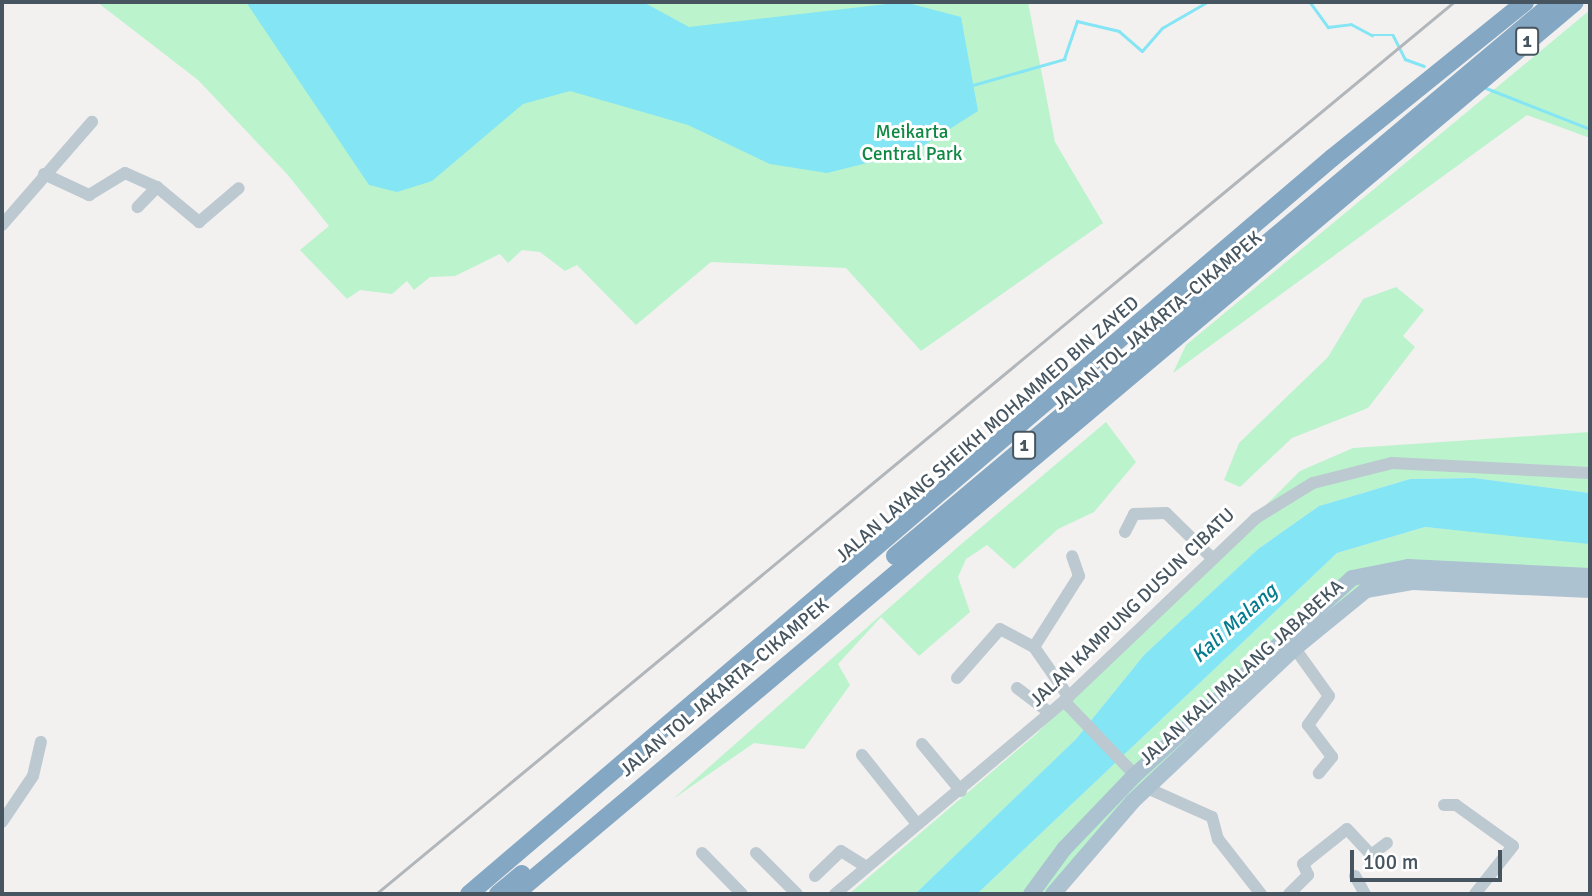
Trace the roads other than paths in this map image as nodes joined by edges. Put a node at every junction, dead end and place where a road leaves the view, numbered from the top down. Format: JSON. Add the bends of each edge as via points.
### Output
{"nodes":[{"id":1,"x":1527,"y":2,"type":"edge"},
{"id":2,"x":1554,"y":2,"type":"edge"},
{"id":3,"x":1576,"y":2,"type":"edge"},
{"id":4,"x":92,"y":122,"type":"dead end"},
{"id":5,"x":44,"y":174,"type":"junction"},
{"id":6,"x":157,"y":187,"type":"junction"},
{"id":7,"x":239,"y":188,"type":"dead end"},
{"id":8,"x":138,"y":207,"type":"dead end"},
{"id":9,"x":2,"y":225,"type":"edge"},
{"id":10,"x":1590,"y":472,"type":"edge"},
{"id":11,"x":1125,"y":532,"type":"dead end"},
{"id":12,"x":1072,"y":556,"type":"dead end"},
{"id":13,"x":1211,"y":557,"type":"junction"},
{"id":14,"x":1590,"y":576,"type":"edge"},
{"id":15,"x":1590,"y":590,"type":"edge"},
{"id":16,"x":1290,"y":642,"type":"junction"},
{"id":17,"x":1034,"y":647,"type":"junction"},
{"id":18,"x":957,"y":678,"type":"dead end"},
{"id":19,"x":1017,"y":688,"type":"dead end"},
{"id":20,"x":1066,"y":699,"type":"junction"},
{"id":21,"x":1050,"y":713,"type":"junction"},
{"id":22,"x":1191,"y":721,"type":"junction"},
{"id":23,"x":1203,"y":734,"type":"junction"},
{"id":24,"x":41,"y":742,"type":"dead end"},
{"id":25,"x":922,"y":744,"type":"dead end"},
{"id":26,"x":862,"y":755,"type":"dead end"},
{"id":27,"x":1319,"y":773,"type":"dead end"},
{"id":28,"x":1135,"y":775,"type":"junction"},
{"id":29,"x":1147,"y":788,"type":"junction"},
{"id":30,"x":961,"y":791,"type":"junction"},
{"id":31,"x":1444,"y":804,"type":"dead end"},
{"id":32,"x":2,"y":822,"type":"edge"},
{"id":33,"x":917,"y":824,"type":"junction"},
{"id":34,"x":1387,"y":843,"type":"dead end"},
{"id":35,"x":702,"y":853,"type":"dead end"},
{"id":36,"x":756,"y":853,"type":"dead end"},
{"id":37,"x":865,"y":866,"type":"junction"},
{"id":38,"x":815,"y":876,"type":"dead end"},
{"id":39,"x":1355,"y":876,"type":"dead end"},
{"id":40,"x":469,"y":894,"type":"edge"},
{"id":41,"x":477,"y":894,"type":"edge"},
{"id":42,"x":498,"y":894,"type":"edge"},
{"id":43,"x":515,"y":894,"type":"edge"},
{"id":44,"x":742,"y":894,"type":"edge"},
{"id":45,"x":797,"y":894,"type":"edge"},
{"id":46,"x":835,"y":894,"type":"edge"},
{"id":47,"x":1031,"y":894,"type":"edge"},
{"id":48,"x":1053,"y":894,"type":"edge"},
{"id":49,"x":1261,"y":894,"type":"edge"},
{"id":50,"x":1289,"y":894,"type":"edge"},
{"id":51,"x":1365,"y":894,"type":"edge"},
{"id":52,"x":1475,"y":894,"type":"edge"}],
"edges":[{"from":1,"to":40,"type":"highway","name":"JALAN TOL JAKARTA–CIKAMPEK","number":"1","via":[[1332,158]]},
{"from":1,"to":41,"type":"highway","name":"JALAN LAYANG SHEIKH MOHAMMED BIN ZAYED","number":"1"},
{"from":2,"to":42,"type":"highway","name":"JALAN LAYANG SHEIKH MOHAMMED BIN ZAYED","number":"1","via":[[1313,198]]},
{"from":3,"to":43,"type":"highway","name":"JALAN TOL JAKARTA–CIKAMPEK","number":"1"},
{"from":4,"to":5,"type":"street"},
{"from":5,"to":6,"type":"street","via":[[89,195],[120,173]]},
{"from":5,"to":9,"type":"street"},
{"from":6,"to":7,"type":"street","via":[[199,222]]},
{"from":6,"to":8,"type":"street"},
{"from":10,"to":13,"type":"street","name":"JALAN KAMPUNG DUSUN CIBATU","via":[[1469,464],[1360,467],[1301,490]]},
{"from":11,"to":13,"type":"street","via":[[1134,514],[1166,513]]},
{"from":12,"to":17,"type":"street","via":[[1079,576]]},
{"from":13,"to":20,"type":"street","name":"JALAN KAMPUNG DUSUN CIBATU"},
{"from":14,"to":16,"type":"main road","name":"JALAN KALI MALANG JABABEKA","via":[[1383,567],[1352,578]]},
{"from":15,"to":16,"type":"main road","name":"JALAN KALI MALANG JABABEKA","via":[[1384,584],[1349,601]]},
{"from":16,"to":22,"type":"main road","name":"JALAN KALI MALANG JABABEKA"},
{"from":16,"to":23,"type":"main road","name":"JALAN KALI MALANG JABABEKA"},
{"from":16,"to":27,"type":"street","via":[[1329,696],[1308,725],[1332,757]]},
{"from":17,"to":18,"type":"street","via":[[994,630]]},
{"from":17,"to":20,"type":"street"},
{"from":19,"to":21,"type":"street"},
{"from":20,"to":21,"type":"street","name":"JALAN KAMPUNG DUSUN CIBATU"},
{"from":20,"to":28,"type":"street","via":[[1084,725]]},
{"from":21,"to":30,"type":"street","name":"JALAN KAMPUNG DUSUN CIBATU"},
{"from":22,"to":23,"type":"main road"},
{"from":22,"to":28,"type":"main road","name":"JALAN KALI MALANG JABABEKA"},
{"from":23,"to":29,"type":"main road","name":"JALAN KALI MALANG JABABEKA"},
{"from":24,"to":32,"type":"street","via":[[33,776]]},
{"from":25,"to":30,"type":"street"},
{"from":26,"to":33,"type":"street"},
{"from":28,"to":47,"type":"main road","name":"JALAN KALI MALANG JABABEKA","via":[[1064,849]]},
{"from":29,"to":48,"type":"main road","name":"JALAN KALI MALANG JABABEKA"},
{"from":29,"to":49,"type":"street","via":[[1212,817],[1217,839]]},
{"from":30,"to":33,"type":"street","name":"JALAN KAMPUNG DUSUN CIBATU"},
{"from":31,"to":52,"type":"street","via":[[1456,805],[1513,846]]},
{"from":33,"to":37,"type":"street","name":"JALAN KAMPUNG DUSUN CIBATU"},
{"from":34,"to":50,"type":"street","via":[[1371,855],[1347,829],[1303,864],[1308,875]]},
{"from":35,"to":44,"type":"street"},
{"from":36,"to":45,"type":"street"},
{"from":37,"to":38,"type":"street","via":[[841,851]]},
{"from":37,"to":46,"type":"street","name":"JALAN KAMPUNG DUSUN CIBATU"},
{"from":39,"to":51,"type":"street"}]}
